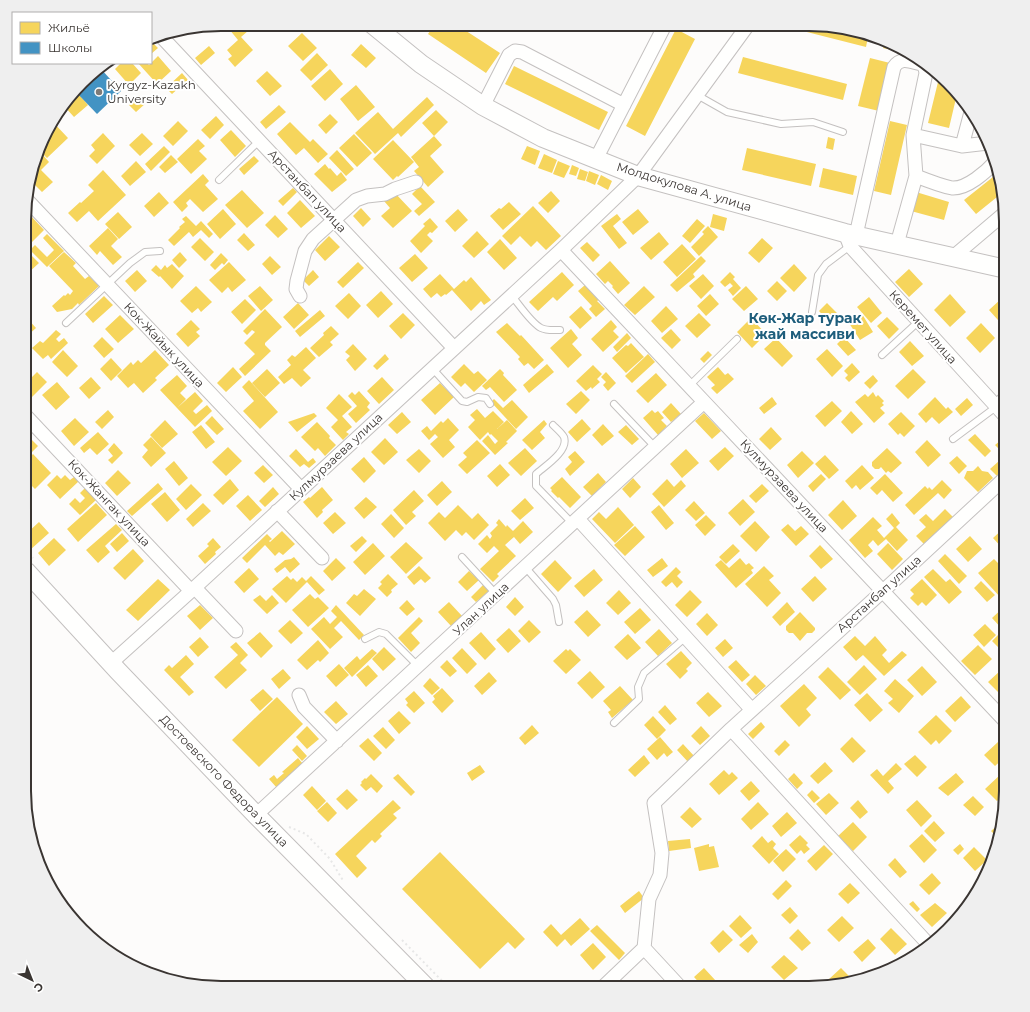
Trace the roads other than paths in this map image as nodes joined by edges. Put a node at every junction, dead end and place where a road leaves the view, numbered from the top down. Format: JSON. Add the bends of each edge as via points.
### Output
{"nodes":[{"id":1,"x":381,"y":31,"type":"edge"},
{"id":2,"x":662,"y":31,"type":"edge"},
{"id":3,"x":744,"y":31,"type":"edge"},
{"id":4,"x":164,"y":40,"type":"edge"},
{"id":5,"x":914,"y":62,"type":"edge"},
{"id":6,"x":925,"y":70,"type":"edge"},
{"id":7,"x":698,"y":95,"type":"junction"},
{"id":8,"x":624,"y":105,"type":"junction"},
{"id":9,"x":483,"y":106,"type":"junction"},
{"id":10,"x":969,"y":119,"type":"edge"},
{"id":11,"x":843,"y":132,"type":"dead end"},
{"id":12,"x":913,"y":135,"type":"junction"},
{"id":13,"x":259,"y":141,"type":"junction"},
{"id":14,"x":983,"y":144,"type":"edge"},
{"id":15,"x":962,"y":146,"type":"junction"},
{"id":16,"x":596,"y":159,"type":"junction"},
{"id":17,"x":991,"y":165,"type":"edge"},
{"id":18,"x":638,"y":176,"type":"junction"},
{"id":19,"x":916,"y":176,"type":"junction"},
{"id":20,"x":219,"y":180,"type":"dead end"},
{"id":21,"x":416,"y":182,"type":"dead end"},
{"id":22,"x":32,"y":205,"type":"edge"},
{"id":23,"x":999,"y":218,"type":"edge"},
{"id":24,"x":334,"y":220,"type":"junction"},
{"id":25,"x":850,"y":238,"type":"junction"},
{"id":26,"x":897,"y":244,"type":"junction"},
{"id":27,"x":561,"y":250,"type":"junction"},
{"id":28,"x":160,"y":251,"type":"dead end"},
{"id":29,"x":953,"y":257,"type":"junction"},
{"id":30,"x":999,"y":267,"type":"edge"},
{"id":31,"x":108,"y":285,"type":"junction"},
{"id":32,"x":511,"y":295,"type":"junction"},
{"id":33,"x":300,"y":296,"type":"dead end"},
{"id":34,"x":812,"y":312,"type":"dead end"},
{"id":35,"x":918,"y":322,"type":"junction"},
{"id":36,"x":66,"y":323,"type":"dead end"},
{"id":37,"x":560,"y":330,"type":"dead end"},
{"id":38,"x":737,"y":340,"type":"dead end"},
{"id":39,"x":454,"y":348,"type":"junction"},
{"id":40,"x":882,"y":355,"type":"dead end"},
{"id":41,"x":432,"y":368,"type":"junction"},
{"id":42,"x":689,"y":386,"type":"junction"},
{"id":43,"x":704,"y":402,"type":"junction"},
{"id":44,"x":490,"y":404,"type":"dead end"},
{"id":45,"x":614,"y":404,"type":"dead end"},
{"id":46,"x":999,"y":404,"type":"edge"},
{"id":47,"x":996,"y":407,"type":"junction"},
{"id":48,"x":999,"y":410,"type":"edge"},
{"id":49,"x":31,"y":421,"type":"edge"},
{"id":50,"x":553,"y":425,"type":"dead end"},
{"id":51,"x":953,"y":439,"type":"dead end"},
{"id":52,"x":656,"y":448,"type":"junction"},
{"id":53,"x":999,"y":483,"type":"edge"},
{"id":54,"x":301,"y":489,"type":"junction"},
{"id":55,"x":278,"y":511,"type":"junction"},
{"id":56,"x":575,"y":522,"type":"junction"},
{"id":57,"x":462,"y":557,"type":"dead end"},
{"id":58,"x":322,"y":558,"type":"dead end"},
{"id":59,"x":31,"y":566,"type":"edge"},
{"id":60,"x":526,"y":568,"type":"junction"},
{"id":61,"x":193,"y":589,"type":"junction"},
{"id":62,"x":883,"y":591,"type":"junction"},
{"id":63,"x":496,"y":594,"type":"junction"},
{"id":64,"x":559,"y":622,"type":"dead end"},
{"id":65,"x":236,"y":631,"type":"dead end"},
{"id":66,"x":686,"y":637,"type":"junction"},
{"id":67,"x":365,"y":639,"type":"dead end"},
{"id":68,"x":111,"y":663,"type":"junction"},
{"id":69,"x":418,"y":666,"type":"junction"},
{"id":70,"x":299,"y":695,"type":"dead end"},
{"id":71,"x":752,"y":710,"type":"junction"},
{"id":72,"x":999,"y":715,"type":"edge"},
{"id":73,"x":614,"y":723,"type":"dead end"},
{"id":74,"x":731,"y":729,"type":"junction"},
{"id":75,"x":337,"y":741,"type":"junction"},
{"id":76,"x":256,"y":815,"type":"junction"},
{"id":77,"x":926,"y":941,"type":"edge"},
{"id":78,"x":644,"y":948,"type":"junction"},
{"id":79,"x":420,"y":981,"type":"edge"},
{"id":80,"x":609,"y":981,"type":"edge"},
{"id":81,"x":675,"y":981,"type":"edge"}],
"edges":[{"from":1,"to":9,"type":"street","name":"Молдокулова А. улица","via":[[421,64]]},
{"from":2,"to":8,"type":"street"},
{"from":3,"to":7,"type":"street","name":"Кулмурзаева улица"},
{"from":4,"to":13,"type":"street","name":"Арстанбап улица"},
{"from":5,"to":25,"type":"street","via":[[902,60],[894,67]]},
{"from":6,"to":12,"type":"street"},
{"from":7,"to":11,"type":"lane","via":[[727,112],[782,124],[813,122]]},
{"from":7,"to":18,"type":"street","name":"Кулмурзаева улица"},
{"from":8,"to":9,"type":"street","via":[[522,52],[515,51],[509,55]]},
{"from":8,"to":16,"type":"street"},
{"from":9,"to":16,"type":"street","name":"Молдокулова А. улица","via":[[543,138]]},
{"from":10,"to":15,"type":"street"},
{"from":12,"to":15,"type":"street"},
{"from":12,"to":19,"type":"street"},
{"from":13,"to":20,"type":"lane"},
{"from":13,"to":24,"type":"street","name":"Арстанбап улица"},
{"from":14,"to":15,"type":"street"},
{"from":16,"to":18,"type":"street","name":"Молдокулова А. улица"},
{"from":17,"to":19,"type":"street","via":[[961,188],[951,188]]},
{"from":18,"to":25,"type":"street","name":"Молдокулова А. улица"},
{"from":18,"to":27,"type":"street","name":"Кулмурзаева улица"},
{"from":19,"to":26,"type":"street"},
{"from":21,"to":24,"type":"street","via":[[385,194],[356,200]]},
{"from":22,"to":31,"type":"street","name":"Кок-Жайык улица"},
{"from":23,"to":29,"type":"street"},
{"from":24,"to":33,"type":"street","via":[[313,239],[305,251],[296,289]]},
{"from":24,"to":39,"type":"street","name":"Арстанбап улица"},
{"from":25,"to":26,"type":"street","name":"Молдокулова А. улица"},
{"from":25,"to":34,"type":"lane","via":[[818,275]]},
{"from":25,"to":35,"type":"street","name":"Керемет улица"},
{"from":26,"to":29,"type":"street","name":"Молдокулова А. улица"},
{"from":27,"to":32,"type":"street","name":"Кулмурзаева улица"},
{"from":27,"to":42,"type":"street","name":"Кулмурзаева улица"},
{"from":28,"to":31,"type":"lane","via":[[145,252]]},
{"from":29,"to":30,"type":"street","name":"Молдокулова А. улица"},
{"from":31,"to":36,"type":"lane"},
{"from":31,"to":54,"type":"street","name":"Кок-Жайык улица"},
{"from":32,"to":37,"type":"lane","via":[[541,328]]},
{"from":32,"to":39,"type":"street","name":"Кулмурзаева улица"},
{"from":35,"to":40,"type":"lane"},
{"from":35,"to":47,"type":"street","name":"Керемет улица"},
{"from":38,"to":42,"type":"lane"},
{"from":39,"to":41,"type":"street","name":"Кулмурзаева улица"},
{"from":41,"to":44,"type":"lane","via":[[462,400],[467,402],[478,397],[486,398]]},
{"from":41,"to":54,"type":"street","name":"Кулмурзаева улица"},
{"from":42,"to":43,"type":"street","name":"Кулмурзаева улица"},
{"from":43,"to":52,"type":"street","name":"Улан улица"},
{"from":43,"to":62,"type":"street","name":"Кулмурзаева улица"},
{"from":45,"to":52,"type":"lane"},
{"from":46,"to":47,"type":"street"},
{"from":47,"to":48,"type":"street","name":"Керемет улица"},
{"from":47,"to":51,"type":"lane"},
{"from":49,"to":61,"type":"street","name":"Кок-Жангак улица"},
{"from":50,"to":56,"type":"lane","via":[[564,437],[564,446],[560,453],[536,474],[536,486]]},
{"from":52,"to":56,"type":"street","name":"Улан улица"},
{"from":53,"to":62,"type":"street","name":"Арстанбап улица"},
{"from":54,"to":55,"type":"street","name":"Кулмурзаева улица"},
{"from":55,"to":58,"type":"street"},
{"from":55,"to":61,"type":"street","name":"Кулмурзаева улица"},
{"from":56,"to":60,"type":"street","name":"Улан улица"},
{"from":56,"to":66,"type":"street"},
{"from":57,"to":63,"type":"lane"},
{"from":59,"to":68,"type":"street","name":"Достоевского Федора улица"},
{"from":60,"to":63,"type":"street","name":"Улан улица"},
{"from":60,"to":64,"type":"lane","via":[[553,599]]},
{"from":61,"to":65,"type":"street","name":"Кок-Жангак улица"},
{"from":61,"to":68,"type":"street","name":"Кулмурзаева улица"},
{"from":62,"to":71,"type":"street","name":"Арстанбап улица"},
{"from":62,"to":72,"type":"street","name":"Кулмурзаева улица"},
{"from":63,"to":69,"type":"street","name":"Улан улица"},
{"from":66,"to":71,"type":"street"},
{"from":66,"to":73,"type":"lane","via":[[644,673],[638,687],[639,699]]},
{"from":67,"to":69,"type":"lane","via":[[379,632],[386,634]]},
{"from":68,"to":76,"type":"street","name":"Достоевского Федора улица"},
{"from":69,"to":75,"type":"street","name":"Улан улица"},
{"from":70,"to":75,"type":"street","via":[[304,707]]},
{"from":71,"to":74,"type":"street","name":"Арстанбап улица"},
{"from":74,"to":77,"type":"street"},
{"from":74,"to":78,"type":"street","name":"Арстанбап улица","via":[[654,803],[662,853],[660,875],[649,899]]},
{"from":75,"to":76,"type":"street","name":"Улан улица"},
{"from":76,"to":79,"type":"street","name":"Достоевского Федора улица"},
{"from":78,"to":80,"type":"street"},
{"from":78,"to":81,"type":"street"}]}
